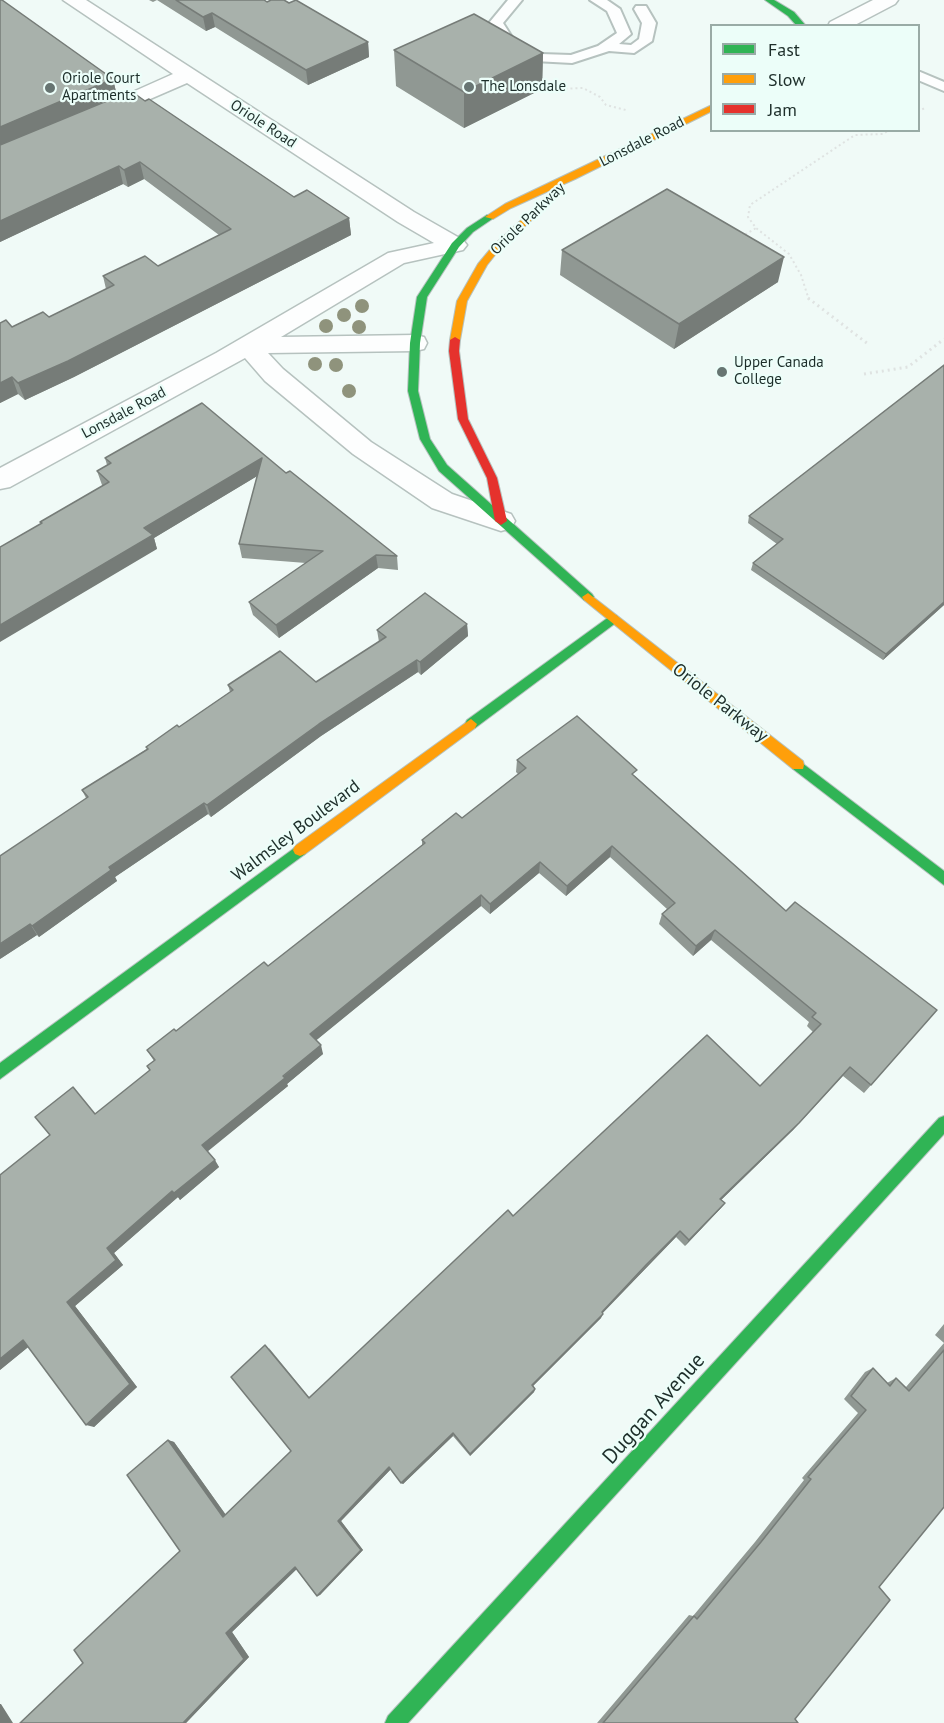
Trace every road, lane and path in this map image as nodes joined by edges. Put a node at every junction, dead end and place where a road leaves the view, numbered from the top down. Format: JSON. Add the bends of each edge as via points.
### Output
{"nodes":[{"id":1,"x":73,"y":0,"type":"edge"},
{"id":2,"x":515,"y":0,"type":"edge"},
{"id":3,"x":597,"y":0,"type":"edge"},
{"id":4,"x":769,"y":0,"type":"edge"},
{"id":5,"x":888,"y":0,"type":"edge"},
{"id":6,"x":643,"y":4,"type":"edge"},
{"id":7,"x":656,"y":7,"type":"dead end"},
{"id":8,"x":800,"y":24,"type":"edge"},
{"id":9,"x":841,"y":24,"type":"edge"},
{"id":10,"x":605,"y":47,"type":"junction"},
{"id":11,"x":189,"y":75,"type":"junction"},
{"id":12,"x":920,"y":76,"type":"edge"},
{"id":13,"x":544,"y":82,"type":"dead end"},
{"id":14,"x":944,"y":87,"type":"edge"},
{"id":15,"x":710,"y":108,"type":"edge"},
{"id":16,"x":626,"y":110,"type":"dead end"},
{"id":17,"x":75,"y":124,"type":"edge"},
{"id":18,"x":886,"y":132,"type":"edge"},
{"id":19,"x":572,"y":177,"type":"junction"},
{"id":20,"x":756,"y":228,"type":"junction"},
{"id":21,"x":740,"y":237,"type":"edge"},
{"id":22,"x":463,"y":251,"type":"junction"},
{"id":23,"x":462,"y":301,"type":"junction"},
{"id":24,"x":944,"y":339,"type":"edge"},
{"id":25,"x":415,"y":343,"type":"junction"},
{"id":26,"x":868,"y":344,"type":"dead end"},
{"id":27,"x":247,"y":345,"type":"junction"},
{"id":28,"x":864,"y":374,"type":"dead end"},
{"id":29,"x":0,"y":480,"type":"edge"},
{"id":30,"x":501,"y":521,"type":"junction"},
{"id":31,"x":613,"y":619,"type":"junction"},
{"id":32,"x":944,"y":879,"type":"edge"},
{"id":33,"x":0,"y":1072,"type":"edge"},
{"id":34,"x":944,"y":1123,"type":"edge"},
{"id":35,"x":395,"y":1723,"type":"edge"}],
"edges":[{"from":1,"to":11,"type":"street","name":"Oriole Road"},
{"from":2,"to":10,"type":"lane","via":[[496,23],[512,48],[539,58],[572,59]]},
{"from":3,"to":10,"type":"lane","via":[[613,9],[624,34]]},
{"from":4,"to":8,"type":"main road"},
{"from":5,"to":9,"type":"street"},
{"from":6,"to":7,"type":"lane"},
{"from":6,"to":10,"type":"lane","via":[[649,23],[645,41],[634,49]]},
{"from":11,"to":17,"type":"street"},
{"from":11,"to":22,"type":"street","name":"Oriole Road"},
{"from":12,"to":14,"type":"lane"},
{"from":13,"to":16,"type":"path","via":[[559,89],[583,88],[606,105]]},
{"from":15,"to":19,"type":"main road","name":"Lonsdale Road"},
{"from":18,"to":20,"type":"path","via":[[855,135],[750,206],[748,217]]},
{"from":19,"to":22,"type":"main road","name":"Oriole Parkway","via":[[492,215],[470,230]]},
{"from":19,"to":23,"type":"main road","name":"Oriole Parkway","via":[[488,256]]},
{"from":20,"to":21,"type":"path"},
{"from":20,"to":26,"type":"path","via":[[789,254],[809,301]]},
{"from":22,"to":23,"type":"main road","via":[[472,273]]},
{"from":22,"to":25,"type":"main road","name":"Oriole Parkway","via":[[422,297]]},
{"from":22,"to":27,"type":"street","name":"Lonsdale Road","via":[[396,258]]},
{"from":23,"to":30,"type":"main road","name":"Oriole Parkway","via":[[454,351],[464,419],[492,478]]},
{"from":24,"to":28,"type":"path","via":[[908,367]]},
{"from":25,"to":27,"type":"street","name":"Lonsdale Road"},
{"from":25,"to":30,"type":"main road","name":"Oriole Parkway","via":[[413,391],[425,439],[442,468]]},
{"from":27,"to":29,"type":"street","name":"Lonsdale Road"},
{"from":27,"to":30,"type":"street","name":"Oriole Parkway","via":[[274,375],[379,460],[442,501]]},
{"from":30,"to":31,"type":"main road","name":"Oriole Parkway"},
{"from":31,"to":32,"type":"main road","name":"Oriole Parkway"},
{"from":31,"to":33,"type":"main road","name":"Walmsley Boulevard"},
{"from":34,"to":35,"type":"main road","name":"Duggan Avenue"}]}
